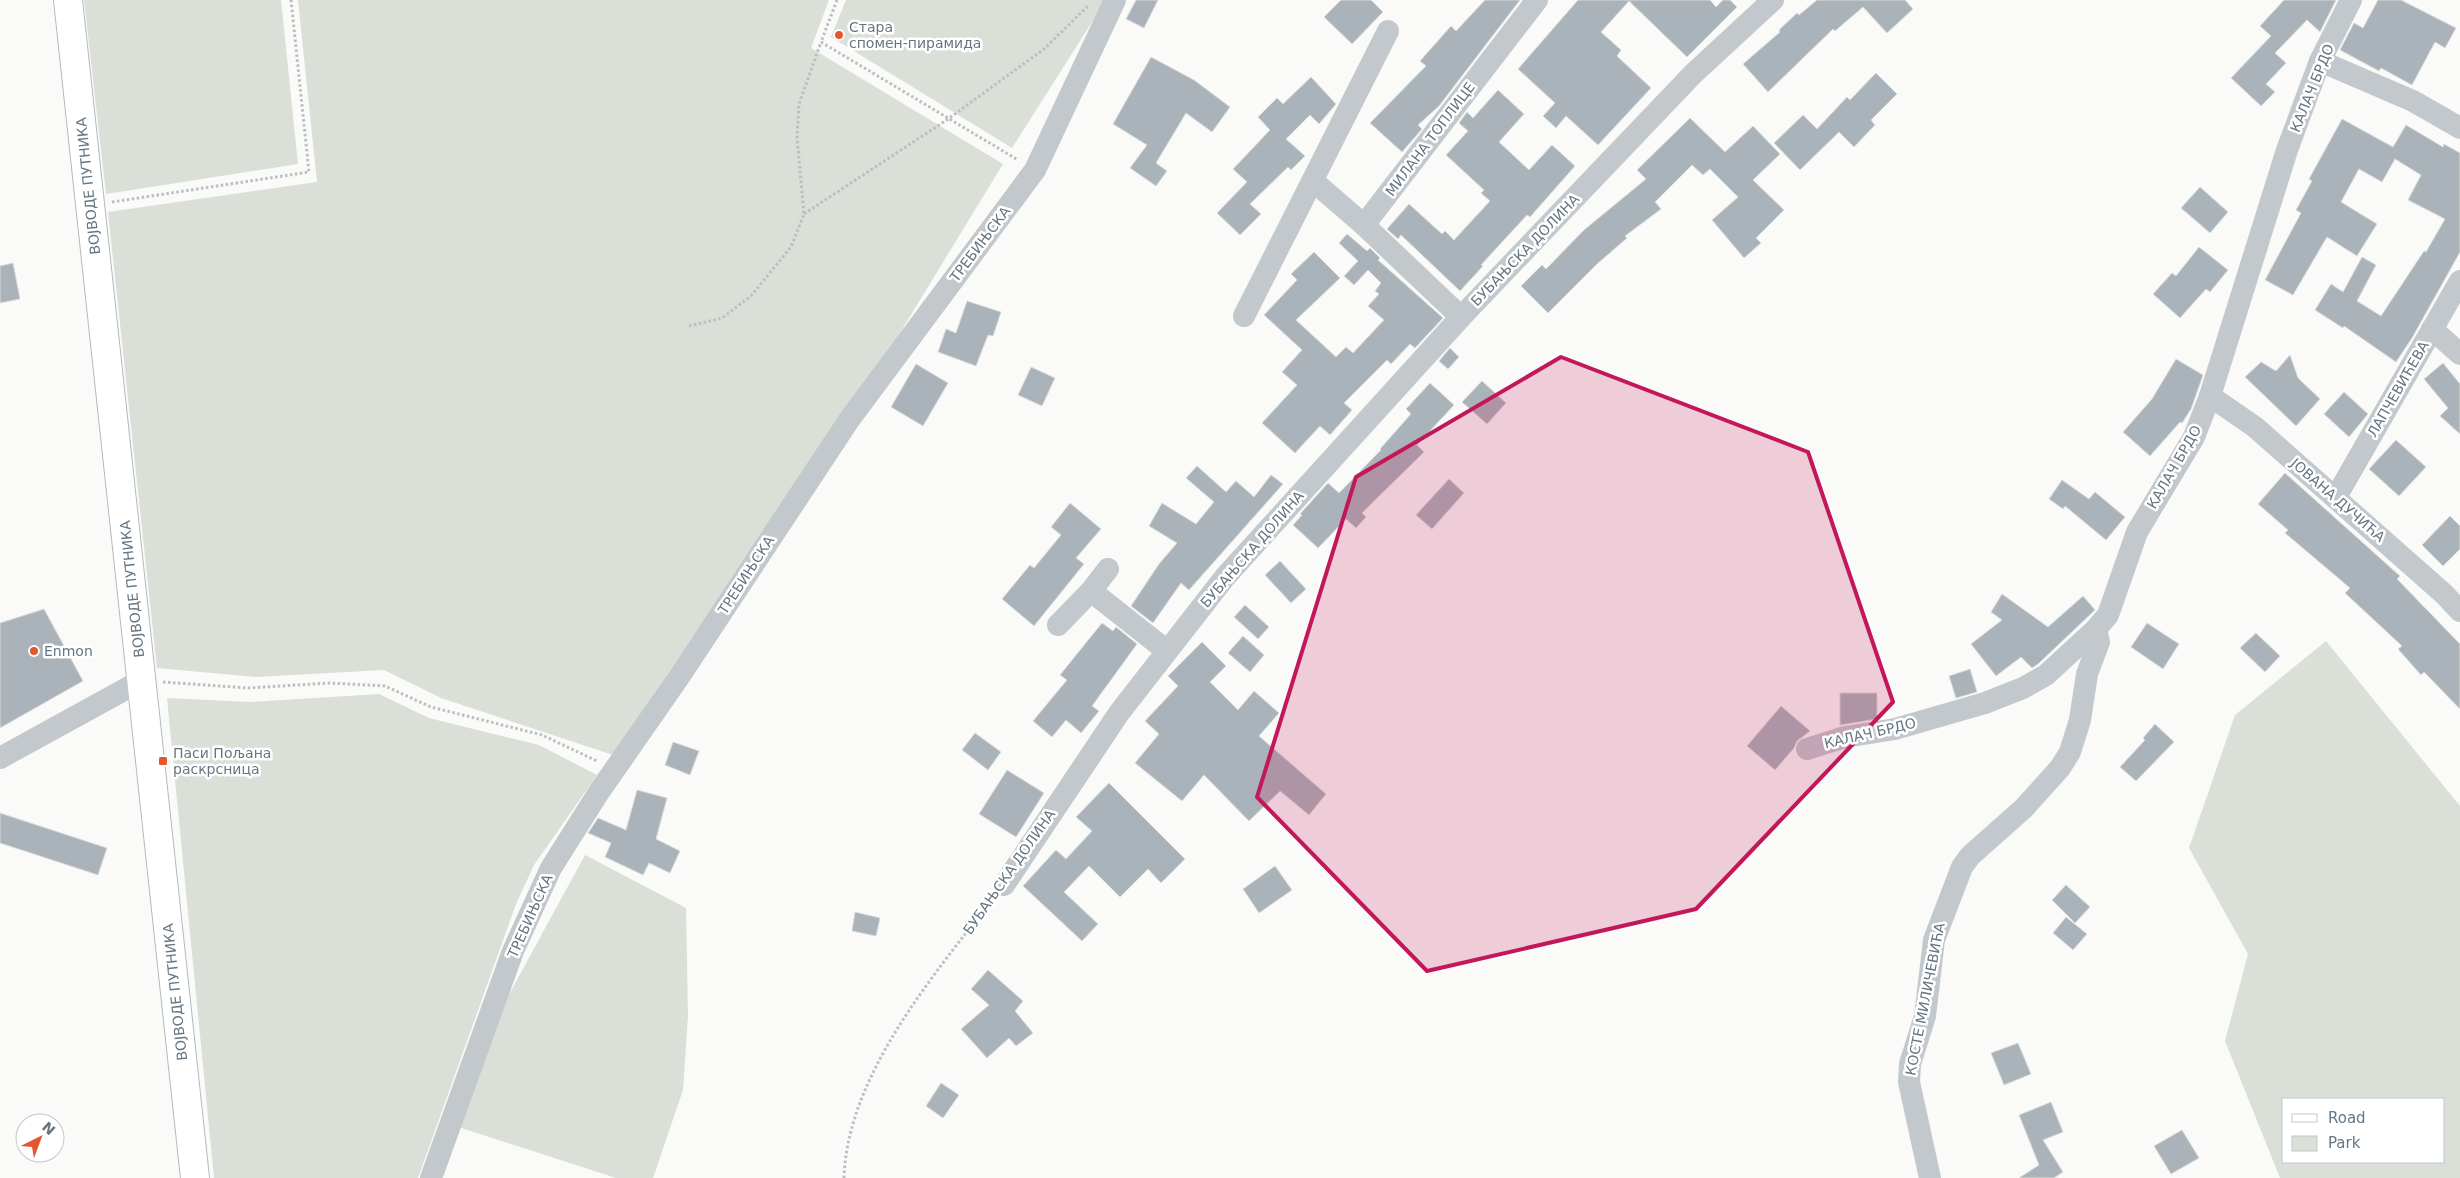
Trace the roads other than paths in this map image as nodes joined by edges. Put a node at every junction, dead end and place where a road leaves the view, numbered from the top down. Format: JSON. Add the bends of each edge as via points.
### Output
{"nodes":[{"id":1,"x":68,"y":0,"type":"edge"},
{"id":2,"x":1115,"y":0,"type":"edge"},
{"id":3,"x":1537,"y":0,"type":"edge"},
{"id":4,"x":1774,"y":0,"type":"edge"},
{"id":5,"x":2351,"y":0,"type":"edge"},
{"id":6,"x":1388,"y":31,"type":"dead end"},
{"id":7,"x":2320,"y":61,"type":"junction"},
{"id":8,"x":2460,"y":128,"type":"edge"},
{"id":9,"x":1314,"y":181,"type":"junction"},
{"id":10,"x":1364,"y":225,"type":"junction"},
{"id":11,"x":2460,"y":281,"type":"edge"},
{"id":12,"x":1244,"y":316,"type":"dead end"},
{"id":13,"x":1461,"y":317,"type":"junction"},
{"id":14,"x":2432,"y":329,"type":"junction"},
{"id":15,"x":2460,"y":354,"type":"edge"},
{"id":16,"x":2210,"y":396,"type":"junction"},
{"id":17,"x":2336,"y":497,"type":"junction"},
{"id":18,"x":1108,"y":569,"type":"dead end"},
{"id":19,"x":1091,"y":591,"type":"junction"},
{"id":20,"x":2460,"y":611,"type":"edge"},
{"id":21,"x":1058,"y":625,"type":"dead end"},
{"id":22,"x":2096,"y":629,"type":"junction"},
{"id":23,"x":1167,"y":651,"type":"junction"},
{"id":24,"x":142,"y":680,"type":"junction"},
{"id":25,"x":1807,"y":749,"type":"dead end"},
{"id":26,"x":0,"y":758,"type":"edge"},
{"id":27,"x":1004,"y":885,"type":"road end"},
{"id":28,"x":195,"y":1178,"type":"edge"},
{"id":29,"x":431,"y":1178,"type":"edge"},
{"id":30,"x":1930,"y":1178,"type":"edge"}],
"edges":[{"from":1,"to":24,"type":"street","name":"ВОЈВОДЕ ПУТНИКА"},
{"from":2,"to":29,"type":"street","name":"ТРЕБИЊСКА","via":[[1035,170],[849,420],[552,868],[513,951]]},
{"from":3,"to":10,"type":"street","name":"МИЛАНА ТОПЛИЦЕ"},
{"from":4,"to":13,"type":"street","name":"БУБАЊСКА ДОЛИНА","via":[[1693,74]]},
{"from":5,"to":7,"type":"street","name":"КАЛАЧ БРДО"},
{"from":6,"to":9,"type":"street"},
{"from":7,"to":8,"type":"street","via":[[2413,101]]},
{"from":7,"to":16,"type":"street","name":"КАЛАЧ БРДО","via":[[2275,186]]},
{"from":9,"to":10,"type":"street"},
{"from":9,"to":12,"type":"street"},
{"from":10,"to":13,"type":"street"},
{"from":11,"to":14,"type":"street","name":"ЛАПЧЕВИЋЕВА"},
{"from":13,"to":23,"type":"street","name":"БУБАЊСКА ДОЛИНА","via":[[1225,577]]},
{"from":14,"to":15,"type":"street"},
{"from":14,"to":17,"type":"street","name":"ЛАПЧЕВИЋЕВА"},
{"from":16,"to":17,"type":"street","name":"ЈОВАНА ДУЧИЋА","via":[[2255,427]]},
{"from":16,"to":22,"type":"street","name":"КАЛАЧ БРДО","via":[[2194,436],[2137,532],[2114,604]]},
{"from":17,"to":20,"type":"street","name":"ЈОВАНА ДУЧИЋА"},
{"from":18,"to":19,"type":"street"},
{"from":19,"to":21,"type":"street"},
{"from":19,"to":23,"type":"street"},
{"from":22,"to":25,"type":"street","name":"КАЛАЧ БРДО","via":[[2046,675],[1985,703],[1895,729],[1844,737]]},
{"from":22,"to":30,"type":"street","name":"КОСТЕ МИЛИЧЕВИЋА","via":[[2099,642],[2087,674],[2080,720],[2070,752],[2024,808],[1962,867],[1934,940],[1925,1016],[1910,1064],[1909,1082]]},
{"from":23,"to":27,"type":"street","name":"БУБАЊСКА ДОЛИНА","via":[[1092,752]]},
{"from":24,"to":26,"type":"street"},
{"from":24,"to":28,"type":"street","name":"ВОЈВОДЕ ПУТНИКА"}]}
